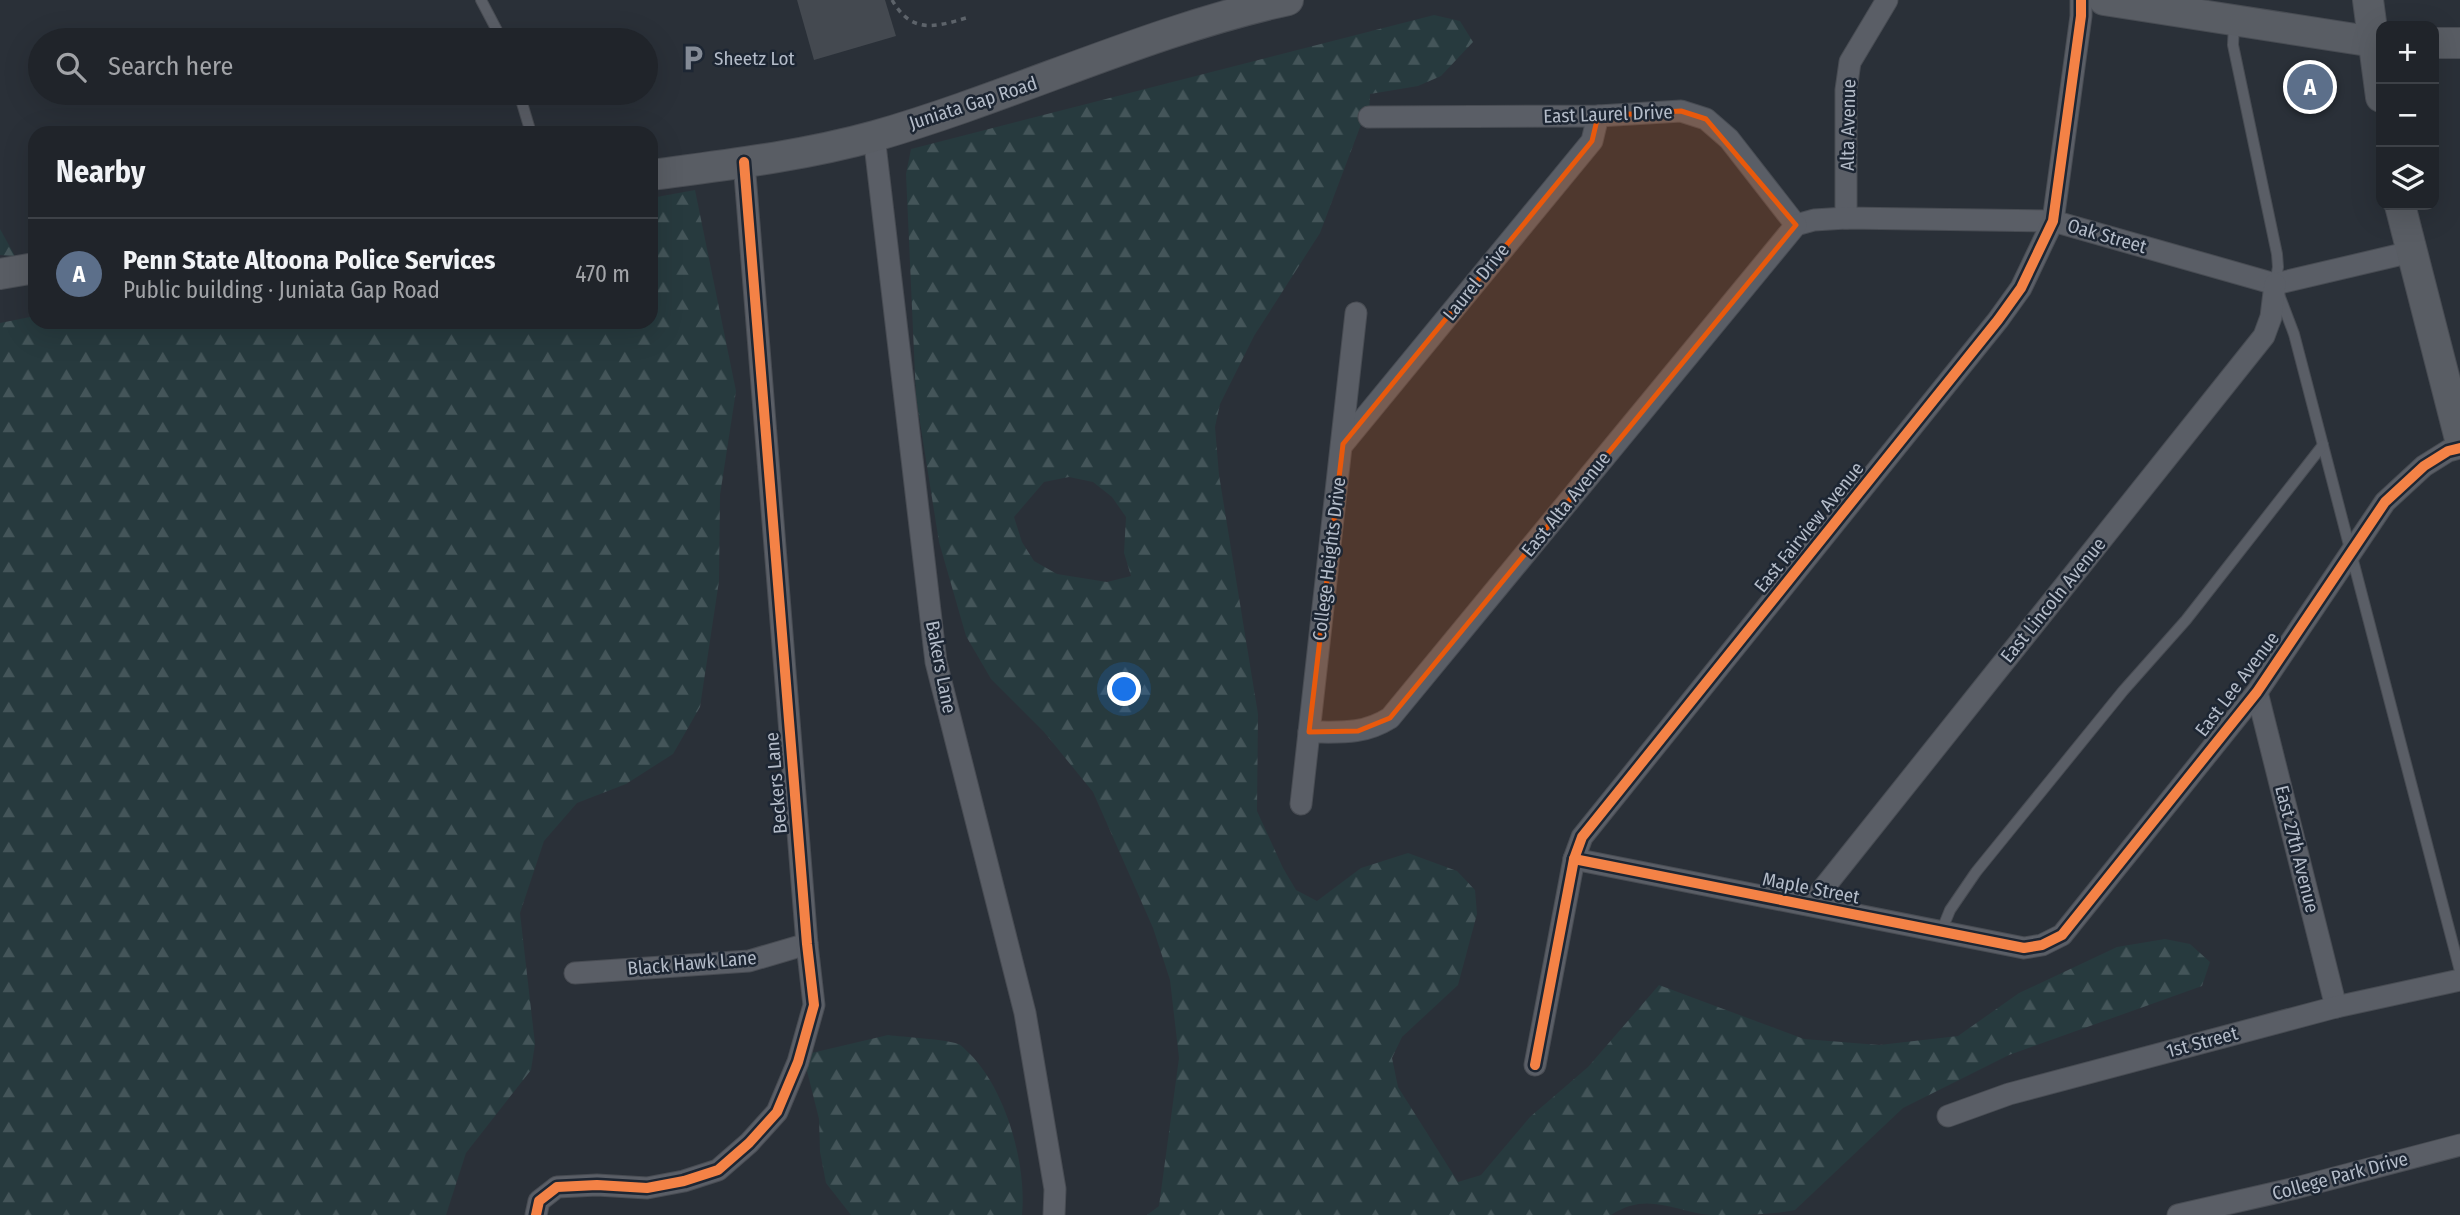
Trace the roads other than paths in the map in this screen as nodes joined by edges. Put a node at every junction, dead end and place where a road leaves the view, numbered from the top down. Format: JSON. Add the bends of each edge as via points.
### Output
{"nodes":[{"id":1,"x":481,"y":0,"type":"edge"},
{"id":2,"x":1288,"y":0,"type":"edge"},
{"id":3,"x":1887,"y":0,"type":"edge"},
{"id":4,"x":2081,"y":0,"type":"edge"},
{"id":5,"x":2104,"y":0,"type":"edge"},
{"id":6,"x":2368,"y":0,"type":"edge"},
{"id":7,"x":2234,"y":21,"type":"junction"},
{"id":8,"x":496,"y":28,"type":"edge"},
{"id":9,"x":2376,"y":34,"type":"edge"},
{"id":10,"x":2376,"y":43,"type":"edge"},
{"id":11,"x":2439,"y":43,"type":"edge"},
{"id":12,"x":2460,"y":43,"type":"edge"},
{"id":13,"x":523,"y":105,"type":"edge"},
{"id":14,"x":1598,"y":116,"type":"junction"},
{"id":15,"x":1369,"y":117,"type":"dead end"},
{"id":16,"x":529,"y":126,"type":"edge"},
{"id":17,"x":874,"y":136,"type":"junction"},
{"id":18,"x":744,"y":162,"type":"junction"},
{"id":19,"x":658,"y":174,"type":"edge"},
{"id":20,"x":2401,"y":210,"type":"edge"},
{"id":21,"x":1846,"y":218,"type":"junction"},
{"id":22,"x":2053,"y":221,"type":"junction"},
{"id":23,"x":1796,"y":225,"type":"junction"},
{"id":24,"x":2412,"y":252,"type":"junction"},
{"id":25,"x":28,"y":269,"type":"edge"},
{"id":26,"x":0,"y":274,"type":"edge"},
{"id":27,"x":2275,"y":284,"type":"junction"},
{"id":28,"x":1356,"y":313,"type":"dead end"},
{"id":29,"x":2460,"y":439,"type":"edge"},
{"id":30,"x":1343,"y":444,"type":"junction"},
{"id":31,"x":2323,"y":445,"type":"junction"},
{"id":32,"x":2460,"y":448,"type":"edge"},
{"id":33,"x":2351,"y":553,"type":"junction"},
{"id":34,"x":2257,"y":692,"type":"junction"},
{"id":35,"x":1309,"y":732,"type":"junction"},
{"id":36,"x":1301,"y":804,"type":"dead end"},
{"id":37,"x":1574,"y":859,"type":"junction"},
{"id":38,"x":1810,"y":905,"type":"junction"},
{"id":39,"x":1941,"y":932,"type":"junction"},
{"id":40,"x":807,"y":944,"type":"junction"},
{"id":41,"x":2042,"y":946,"type":"joint"},
{"id":42,"x":2460,"y":971,"type":"edge"},
{"id":43,"x":575,"y":972,"type":"dead end"},
{"id":44,"x":2460,"y":980,"type":"edge"},
{"id":45,"x":2336,"y":1007,"type":"junction"},
{"id":46,"x":1535,"y":1065,"type":"dead end"},
{"id":47,"x":1948,"y":1116,"type":"dead end"},
{"id":48,"x":2460,"y":1145,"type":"edge"},
{"id":49,"x":536,"y":1215,"type":"edge"},
{"id":50,"x":1054,"y":1215,"type":"edge"},
{"id":51,"x":2178,"y":1215,"type":"edge"}],
"edges":[{"from":1,"to":8,"type":"lane"},
{"from":2,"to":17,"type":"main road","name":"Juniata Gap Road","via":[[1238,11]]},
{"from":3,"to":21,"type":"street","name":"Alta Avenue","via":[[1850,62]]},
{"from":4,"to":22,"type":"street","name":"East Fairview Avenue"},
{"from":5,"to":7,"type":"main road"},
{"from":6,"to":9,"type":"main road"},
{"from":7,"to":10,"type":"main road"},
{"from":7,"to":27,"type":"lane","via":[[2233,45],[2277,254]]},
{"from":11,"to":12,"type":"main road"},
{"from":13,"to":16,"type":"lane"},
{"from":14,"to":15,"type":"street","name":"East Laurel Drive"},
{"from":14,"to":23,"type":"street","name":"East Laurel Drive","via":[[1681,111],[1706,118]]},
{"from":14,"to":30,"type":"street","name":"Laurel Drive","via":[[1592,141]]},
{"from":17,"to":18,"type":"main road","name":"Juniata Gap Road"},
{"from":17,"to":50,"type":"street","name":"Bakers Lane","via":[[936,662],[1025,1013],[1055,1189]]},
{"from":18,"to":19,"type":"main road","name":"Juniata Gap Road"},
{"from":18,"to":40,"type":"street","name":"Beckers Lane"},
{"from":20,"to":24,"type":"main road"},
{"from":21,"to":22,"type":"street","name":"Oak Street"},
{"from":21,"to":23,"type":"street","name":"Oak Street"},
{"from":22,"to":27,"type":"street","name":"Oak Street"},
{"from":22,"to":37,"type":"street","name":"East Fairview Avenue","via":[[2021,288],[1998,320],[1582,837]]},
{"from":23,"to":35,"type":"street","name":"East Alta Avenue","via":[[1390,718],[1358,732]]},
{"from":24,"to":27,"type":"street","name":"Oak Street"},
{"from":24,"to":29,"type":"main road"},
{"from":25,"to":26,"type":"main road"},
{"from":27,"to":31,"type":"lane","via":[[2294,334]]},
{"from":27,"to":38,"type":"street","name":"East Lincoln Avenue","via":[[2264,336]]},
{"from":28,"to":30,"type":"street","name":"College Heights Drive"},
{"from":30,"to":35,"type":"street","name":"College Heights Drive"},
{"from":31,"to":33,"type":"lane"},
{"from":31,"to":39,"type":"lane","via":[[2186,620],[1976,872]]},
{"from":32,"to":33,"type":"street","name":"East Lee Avenue","via":[[2440,456],[2404,482]]},
{"from":33,"to":34,"type":"street","name":"East Lee Avenue"},
{"from":33,"to":42,"type":"lane"},
{"from":34,"to":41,"type":"street","name":"East Lee Avenue","via":[[2062,935]]},
{"from":34,"to":45,"type":"street","name":"East 27th Avenue"},
{"from":35,"to":36,"type":"street","name":"College Heights Drive"},
{"from":37,"to":38,"type":"street","name":"Maple Street"},
{"from":37,"to":46,"type":"street","name":"East Fairview Avenue"},
{"from":38,"to":39,"type":"street","name":"Maple Street"},
{"from":39,"to":41,"type":"street","name":"Maple Street","via":[[2024,948]]},
{"from":40,"to":43,"type":"street","name":"Black Hawk Lane","via":[[749,961]]},
{"from":40,"to":49,"type":"street","name":"Beckers Lane","via":[[814,1005],[808,1028],[777,1112],[749,1143],[718,1170],[684,1181],[647,1188],[557,1187],[538,1201]]},
{"from":44,"to":45,"type":"street","name":"1st Street"},
{"from":45,"to":47,"type":"street","name":"1st Street","via":[[2010,1094]]},
{"from":48,"to":51,"type":"street","name":"College Park Drive"}]}
